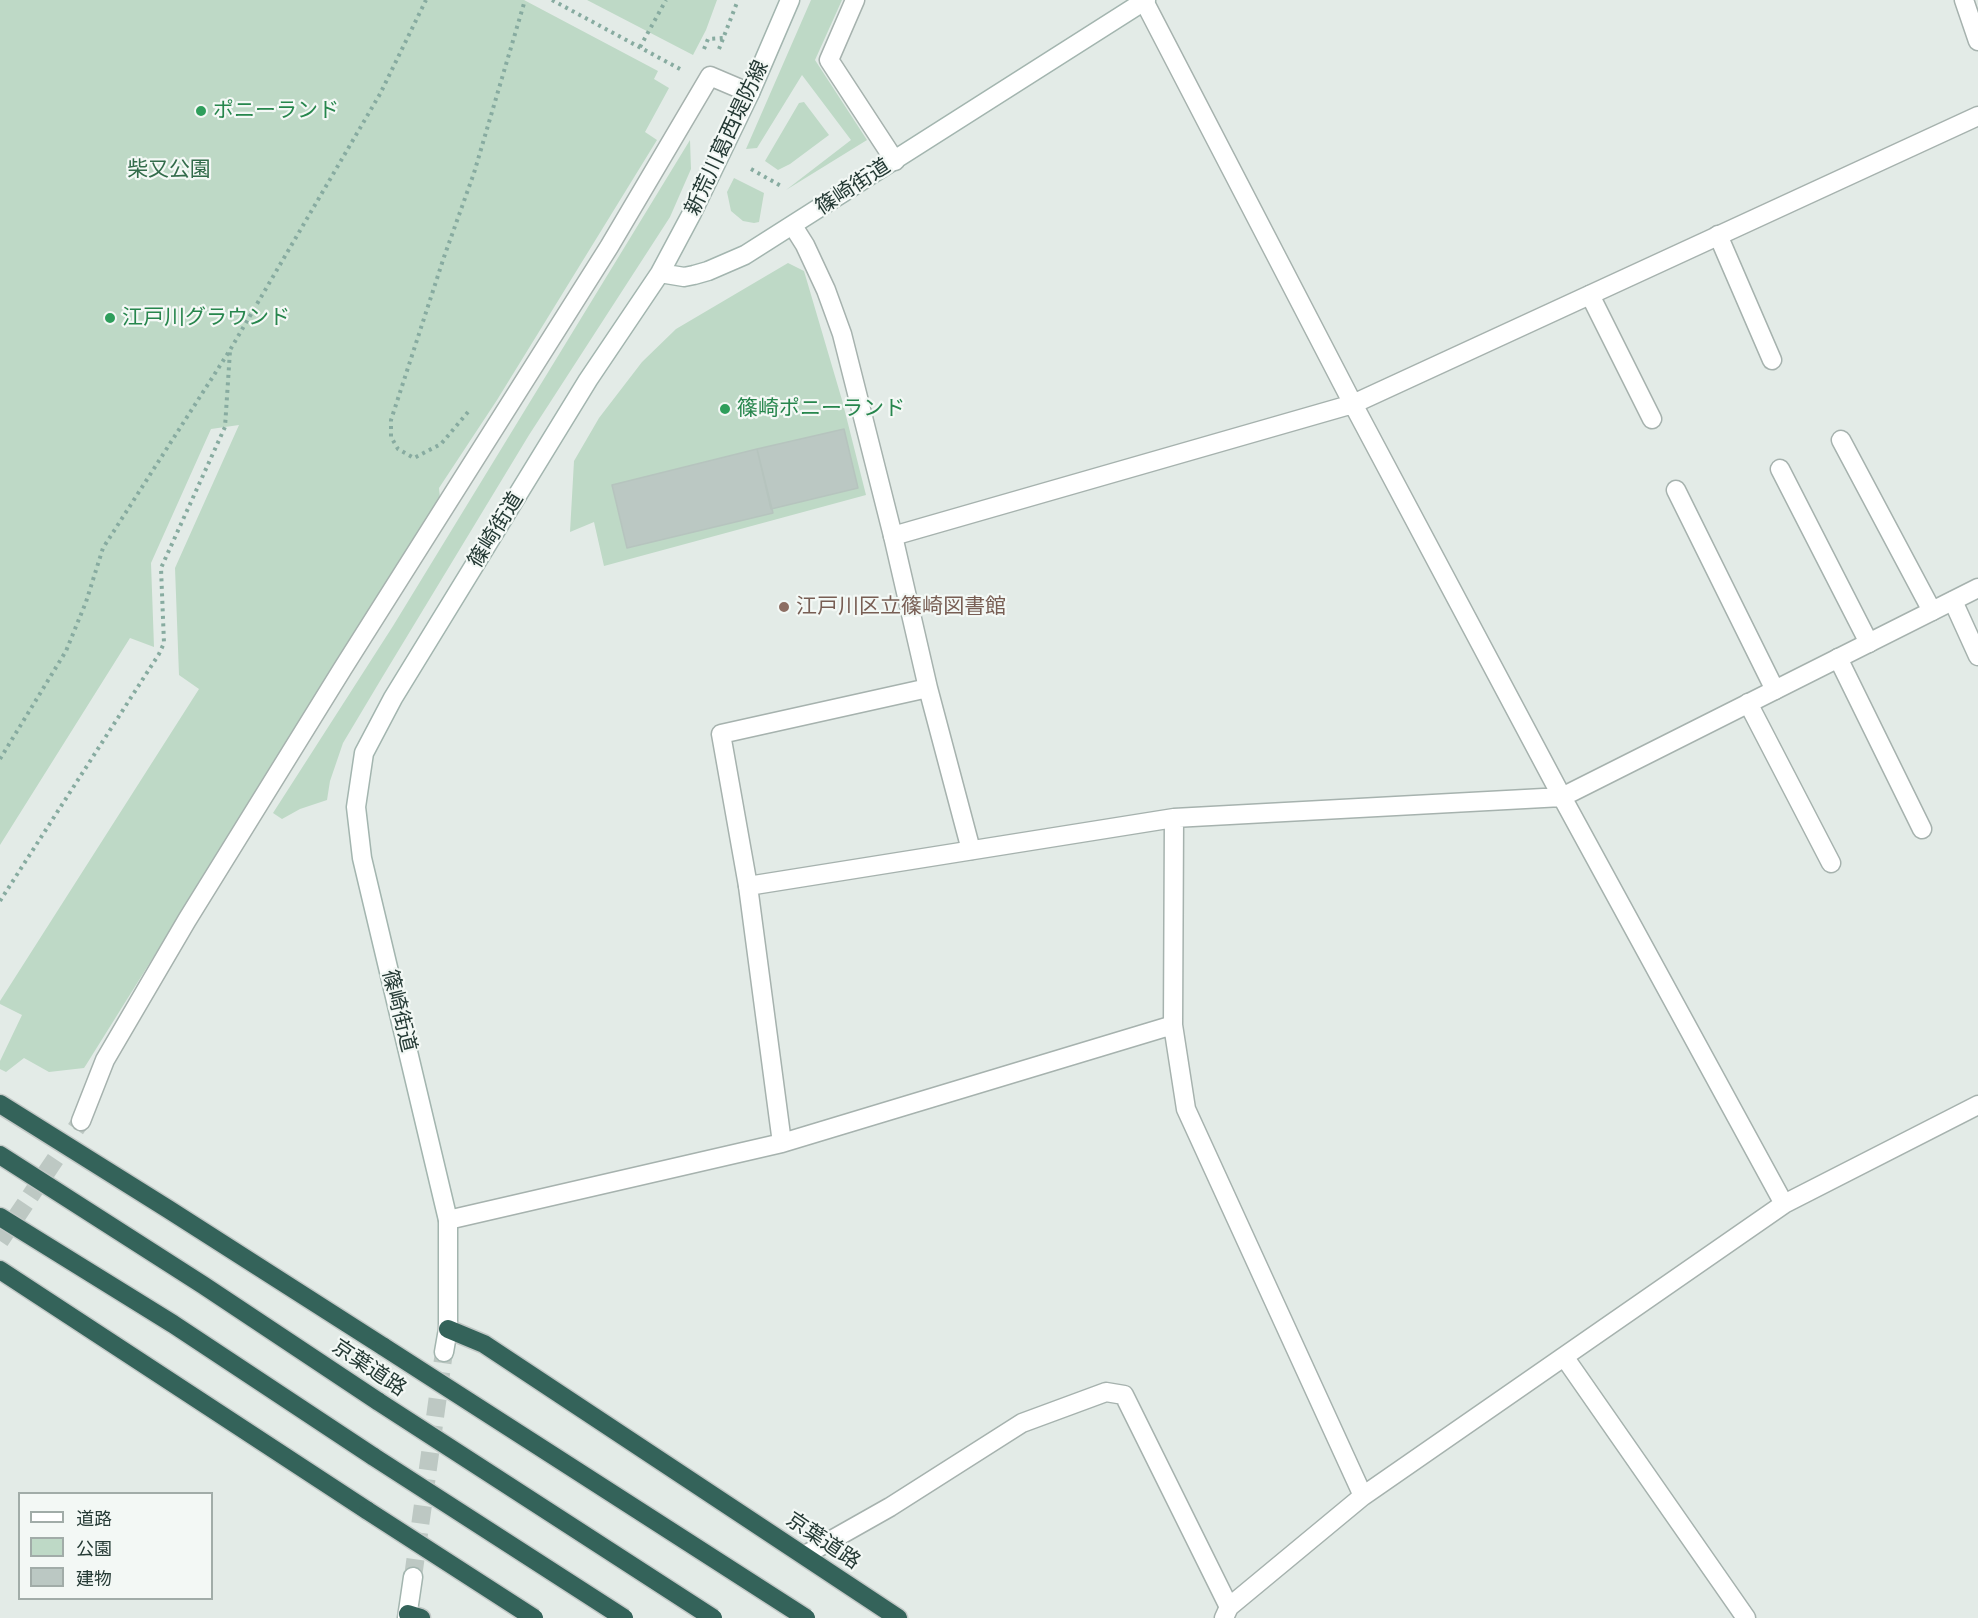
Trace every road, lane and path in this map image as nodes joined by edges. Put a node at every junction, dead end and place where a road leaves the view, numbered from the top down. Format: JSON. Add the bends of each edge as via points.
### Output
{"nodes":[{"id":1,"x":426,"y":0,"type":"edge"},
{"id":2,"x":525,"y":0,"type":"edge"},
{"id":3,"x":552,"y":0,"type":"edge"},
{"id":4,"x":666,"y":0,"type":"edge"},
{"id":5,"x":738,"y":0,"type":"edge"},
{"id":6,"x":790,"y":0,"type":"edge"},
{"id":7,"x":855,"y":0,"type":"edge"},
{"id":8,"x":1145,"y":0,"type":"edge"},
{"id":9,"x":1964,"y":0,"type":"edge"},
{"id":10,"x":723,"y":38,"type":"junction"},
{"id":11,"x":1978,"y":41,"type":"edge"},
{"id":12,"x":640,"y":47,"type":"junction"},
{"id":13,"x":700,"y":57,"type":"dead end"},
{"id":14,"x":681,"y":70,"type":"dead end"},
{"id":15,"x":710,"y":76,"type":"junction"},
{"id":16,"x":750,"y":93,"type":"junction"},
{"id":17,"x":1978,"y":116,"type":"edge"},
{"id":18,"x":895,"y":161,"type":"junction"},
{"id":19,"x":750,"y":169,"type":"dead end"},
{"id":20,"x":781,"y":186,"type":"dead end"},
{"id":21,"x":794,"y":225,"type":"junction"},
{"id":22,"x":1718,"y":235,"type":"junction"},
{"id":23,"x":660,"y":273,"type":"junction"},
{"id":24,"x":1590,"y":295,"type":"junction"},
{"id":25,"x":230,"y":350,"type":"junction"},
{"id":26,"x":1772,"y":360,"type":"dead end"},
{"id":27,"x":474,"y":404,"type":"dead end"},
{"id":28,"x":1353,"y":404,"type":"junction"},
{"id":29,"x":1652,"y":419,"type":"dead end"},
{"id":30,"x":1841,"y":440,"type":"dead end"},
{"id":31,"x":1780,"y":469,"type":"dead end"},
{"id":32,"x":1676,"y":490,"type":"dead end"},
{"id":33,"x":893,"y":536,"type":"junction"},
{"id":34,"x":1978,"y":588,"type":"edge"},
{"id":35,"x":1953,"y":601,"type":"junction"},
{"id":36,"x":1932,"y":611,"type":"junction"},
{"id":37,"x":1869,"y":643,"type":"junction"},
{"id":38,"x":1978,"y":656,"type":"edge"},
{"id":39,"x":1838,"y":658,"type":"junction"},
{"id":40,"x":928,"y":688,"type":"junction"},
{"id":41,"x":1775,"y":690,"type":"junction"},
{"id":42,"x":1748,"y":703,"type":"junction"},
{"id":43,"x":0,"y":759,"type":"edge"},
{"id":44,"x":1562,"y":797,"type":"junction"},
{"id":45,"x":1174,"y":818,"type":"junction"},
{"id":46,"x":1922,"y":829,"type":"dead end"},
{"id":47,"x":971,"y":849,"type":"junction"},
{"id":48,"x":1831,"y":863,"type":"dead end"},
{"id":49,"x":748,"y":886,"type":"junction"},
{"id":50,"x":0,"y":901,"type":"edge"},
{"id":51,"x":1173,"y":1025,"type":"junction"},
{"id":52,"x":0,"y":1104,"type":"edge"},
{"id":53,"x":1978,"y":1106,"type":"edge"},
{"id":54,"x":81,"y":1121,"type":"tunnel mouth"},
{"id":55,"x":782,"y":1143,"type":"junction"},
{"id":56,"x":0,"y":1155,"type":"edge"},
{"id":57,"x":1784,"y":1204,"type":"junction"},
{"id":58,"x":0,"y":1217,"type":"edge"},
{"id":59,"x":448,"y":1220,"type":"junction"},
{"id":60,"x":0,"y":1270,"type":"edge"},
{"id":61,"x":448,"y":1329,"type":"junction"},
{"id":62,"x":444,"y":1352,"type":"tunnel mouth"},
{"id":63,"x":1565,"y":1358,"type":"junction"},
{"id":64,"x":1363,"y":1496,"type":"junction"},
{"id":65,"x":805,"y":1555,"type":"junction"},
{"id":66,"x":413,"y":1577,"type":"tunnel mouth"},
{"id":67,"x":1227,"y":1612,"type":"edge"},
{"id":68,"x":412,"y":1617,"type":"edge"},
{"id":69,"x":534,"y":1618,"type":"edge"},
{"id":70,"x":624,"y":1618,"type":"edge"},
{"id":71,"x":713,"y":1618,"type":"edge"},
{"id":72,"x":806,"y":1618,"type":"edge"},
{"id":73,"x":898,"y":1618,"type":"edge"},
{"id":74,"x":1746,"y":1618,"type":"edge"}],
"edges":[{"from":1,"to":25,"type":"path","via":[[380,94]]},
{"from":2,"to":27,"type":"path","via":[[474,173],[391,420],[391,437],[398,449],[414,458],[441,444]]},
{"from":3,"to":12,"type":"path"},
{"from":4,"to":12,"type":"path"},
{"from":5,"to":10,"type":"path"},
{"from":6,"to":16,"type":"street","name":"新荒川葛西堤防線"},
{"from":7,"to":18,"type":"street","via":[[829,60]]},
{"from":8,"to":18,"type":"street","name":"篠崎街道"},
{"from":8,"to":28,"type":"street"},
{"from":9,"to":11,"type":"street"},
{"from":10,"to":13,"type":"path","via":[[708,39]]},
{"from":10,"to":15,"type":"path"},
{"from":12,"to":14,"type":"path"},
{"from":15,"to":16,"type":"street"},
{"from":15,"to":54,"type":"street","via":[[609,248],[187,920],[105,1060]]},
{"from":16,"to":23,"type":"street","name":"新荒川葛西堤防線"},
{"from":17,"to":22,"type":"street"},
{"from":18,"to":21,"type":"street","name":"篠崎街道"},
{"from":19,"to":20,"type":"path"},
{"from":21,"to":23,"type":"street","name":"篠崎街道","via":[[745,255],[708,271],[684,277]]},
{"from":21,"to":33,"type":"street","via":[[826,290],[842,334]]},
{"from":22,"to":24,"type":"street"},
{"from":22,"to":26,"type":"street"},
{"from":23,"to":59,"type":"street","name":"篠崎街道","via":[[570,410],[393,698],[364,753],[356,807],[362,858]]},
{"from":24,"to":28,"type":"street"},
{"from":24,"to":29,"type":"street"},
{"from":25,"to":43,"type":"path","via":[[103,548],[66,651]]},
{"from":25,"to":50,"type":"path","via":[[225,427],[161,568],[164,643]]},
{"from":28,"to":33,"type":"street"},
{"from":28,"to":44,"type":"street"},
{"from":30,"to":36,"type":"street"},
{"from":31,"to":37,"type":"street"},
{"from":32,"to":41,"type":"street"},
{"from":33,"to":40,"type":"street"},
{"from":34,"to":35,"type":"street"},
{"from":35,"to":36,"type":"street"},
{"from":35,"to":38,"type":"street"},
{"from":36,"to":37,"type":"street"},
{"from":37,"to":39,"type":"street"},
{"from":39,"to":41,"type":"street"},
{"from":39,"to":46,"type":"street"},
{"from":40,"to":47,"type":"street"},
{"from":40,"to":49,"type":"street","via":[[720,734]]},
{"from":41,"to":42,"type":"street"},
{"from":42,"to":44,"type":"street"},
{"from":42,"to":48,"type":"street"},
{"from":44,"to":45,"type":"street"},
{"from":44,"to":57,"type":"street"},
{"from":45,"to":47,"type":"street"},
{"from":45,"to":51,"type":"street"},
{"from":47,"to":49,"type":"street"},
{"from":49,"to":55,"type":"street"},
{"from":51,"to":55,"type":"street"},
{"from":51,"to":64,"type":"street","via":[[1186,1109]]},
{"from":52,"to":72,"type":"highway","bridge":true},
{"from":53,"to":57,"type":"street"},
{"from":55,"to":59,"type":"street"},
{"from":56,"to":71,"type":"highway","name":"京葉道路","bridge":true},
{"from":57,"to":63,"type":"street"},
{"from":58,"to":70,"type":"highway","bridge":true,"via":[[173,1324]]},
{"from":59,"to":61,"type":"street","name":"篠崎街道"},
{"from":60,"to":69,"type":"highway","bridge":true},
{"from":61,"to":62,"type":"street","name":"篠崎街道"},
{"from":61,"to":65,"type":"highway","name":"京葉道路","via":[[484,1344]]},
{"from":63,"to":64,"type":"street"},
{"from":63,"to":74,"type":"street"},
{"from":64,"to":67,"type":"street"},
{"from":65,"to":67,"type":"street","via":[[890,1507],[1022,1423],[1106,1392],[1124,1395]]},
{"from":65,"to":73,"type":"highway","name":"京葉道路"},
{"from":66,"to":68,"type":"street"}]}
